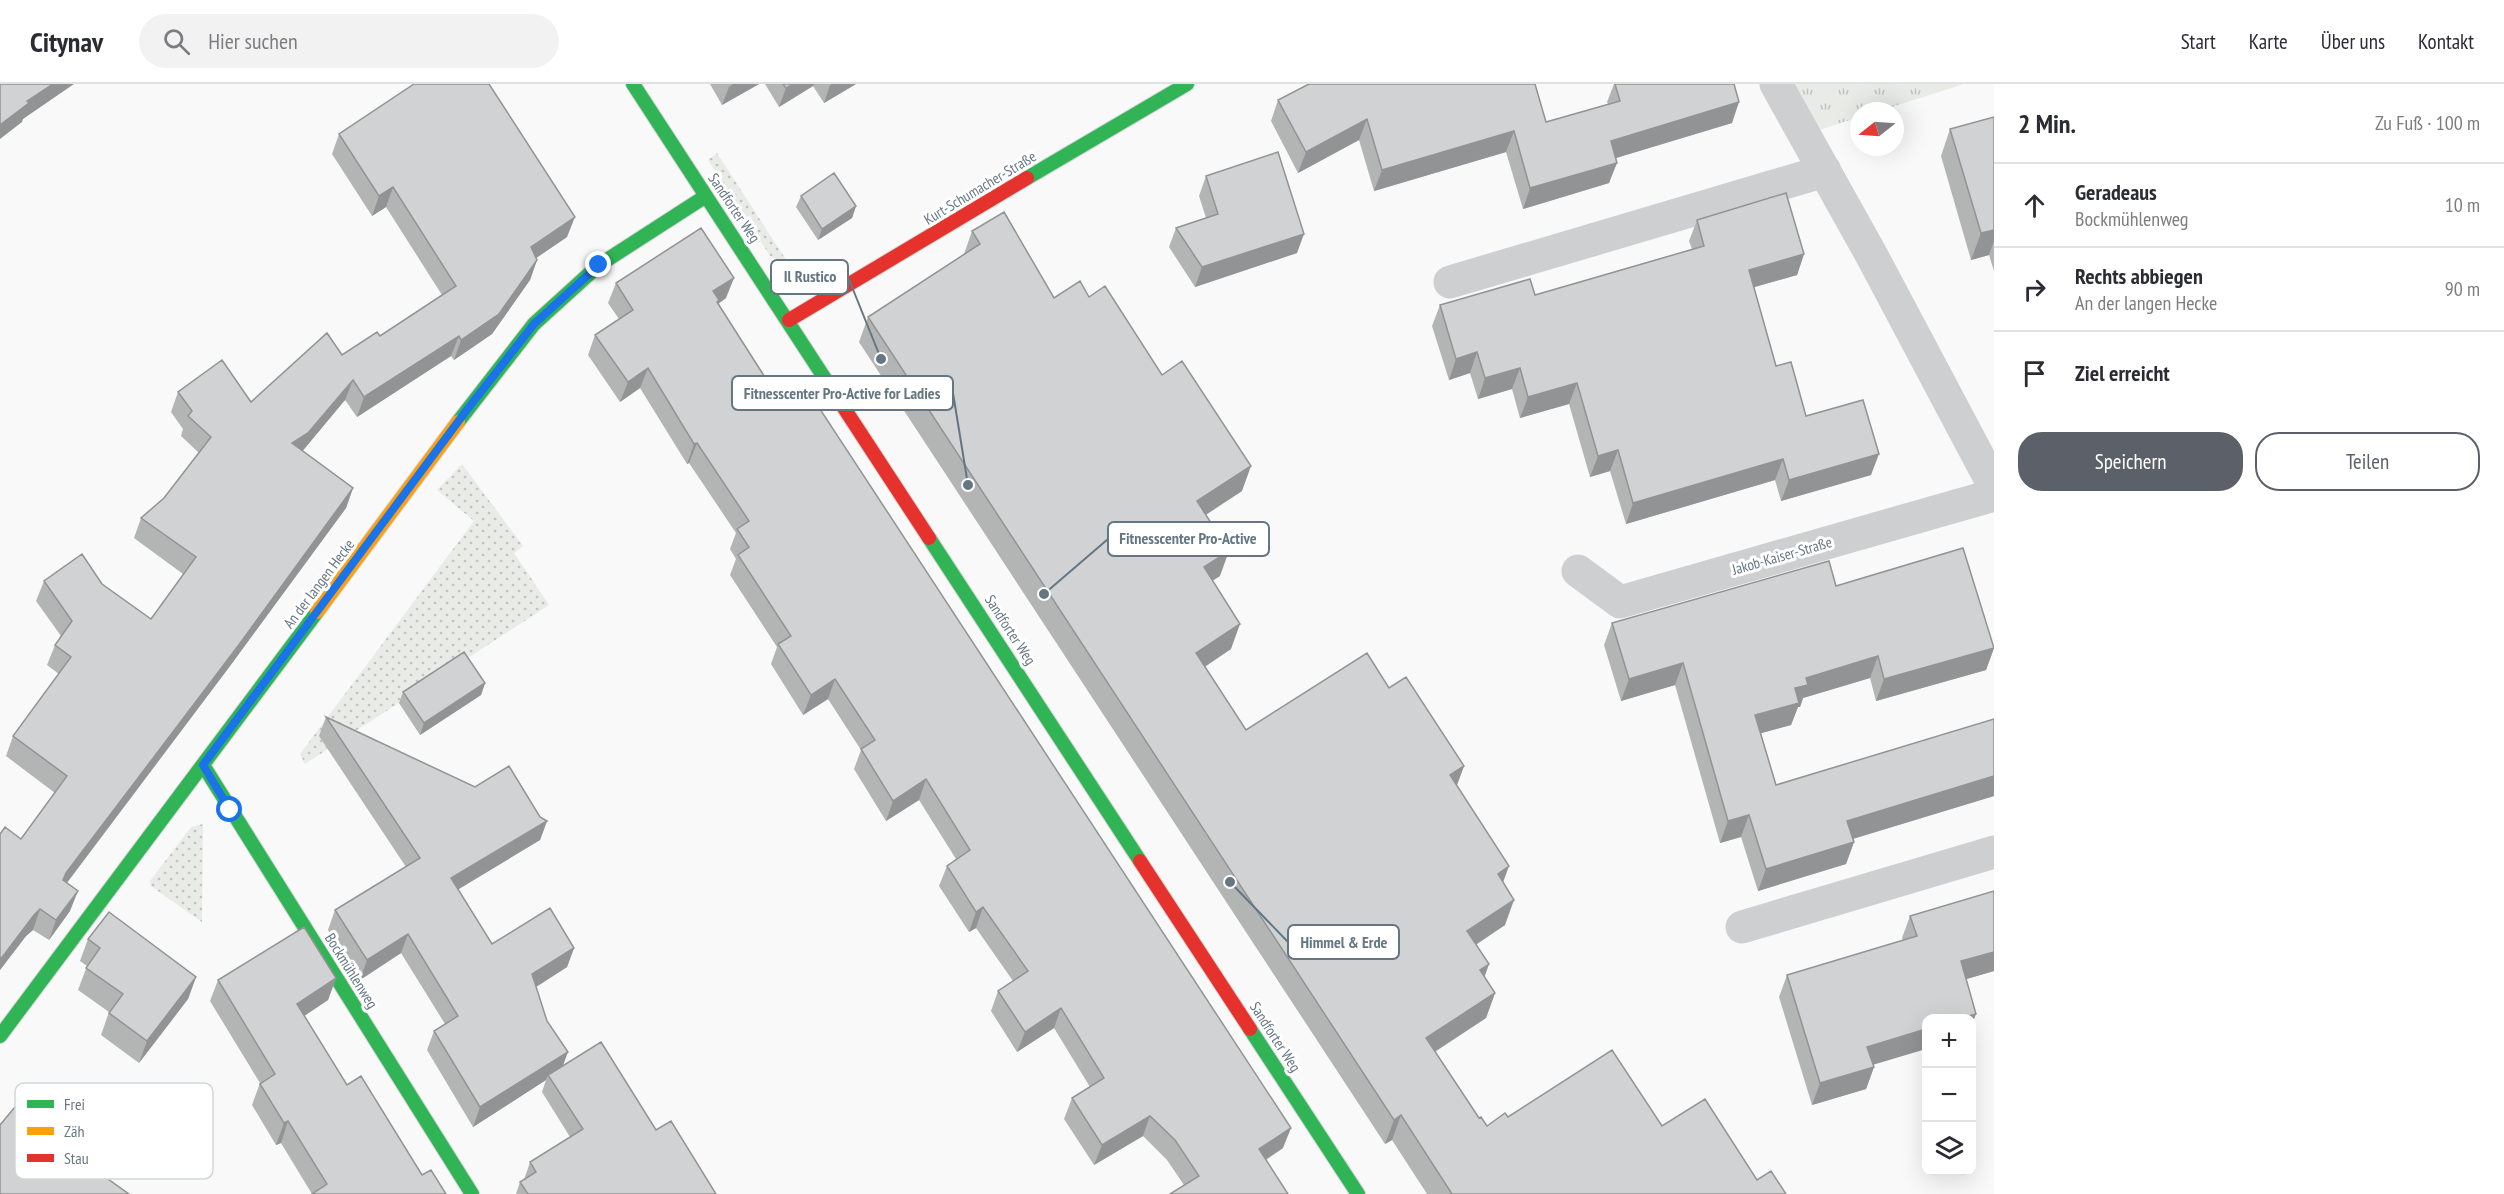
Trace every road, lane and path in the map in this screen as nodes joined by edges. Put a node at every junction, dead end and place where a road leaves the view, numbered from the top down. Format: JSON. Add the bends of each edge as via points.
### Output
{"nodes":[{"id":1,"x":633,"y":84,"type":"edge"},
{"id":2,"x":1187,"y":84,"type":"edge"},
{"id":3,"x":1776,"y":84,"type":"edge"},
{"id":4,"x":1825,"y":171,"type":"junction"},
{"id":5,"x":706,"y":196,"type":"junction"},
{"id":6,"x":1450,"y":282,"type":"dead end"},
{"id":7,"x":789,"y":320,"type":"junction"},
{"id":8,"x":1994,"y":486,"type":"edge"},
{"id":9,"x":1994,"y":495,"type":"edge"},
{"id":10,"x":1578,"y":571,"type":"dead end"},
{"id":11,"x":203,"y":765,"type":"junction"},
{"id":12,"x":1994,"y":852,"type":"edge"},
{"id":13,"x":1742,"y":927,"type":"dead end"},
{"id":14,"x":0,"y":1036,"type":"edge"},
{"id":15,"x":472,"y":1194,"type":"edge"},
{"id":16,"x":1358,"y":1194,"type":"edge"}],
"edges":[{"from":1,"to":5,"type":"street","name":"Sandforter Weg"},
{"from":2,"to":7,"type":"street","name":"Kurt-Schumacher-Straße"},
{"from":3,"to":4,"type":"street"},
{"from":4,"to":6,"type":"street"},
{"from":4,"to":8,"type":"street"},
{"from":5,"to":7,"type":"street","name":"Sandforter Weg"},
{"from":5,"to":11,"type":"street","name":"An der langen Hecke","via":[[599,265],[534,324]]},
{"from":7,"to":16,"type":"street","name":"Sandforter Weg"},
{"from":9,"to":10,"type":"street","name":"Jakob-Kaiser-Straße","via":[[1620,602]]},
{"from":11,"to":14,"type":"street","name":"An der langen Hecke"},
{"from":11,"to":15,"type":"street","name":"Bockmühlenweg"},
{"from":12,"to":13,"type":"street"}]}
